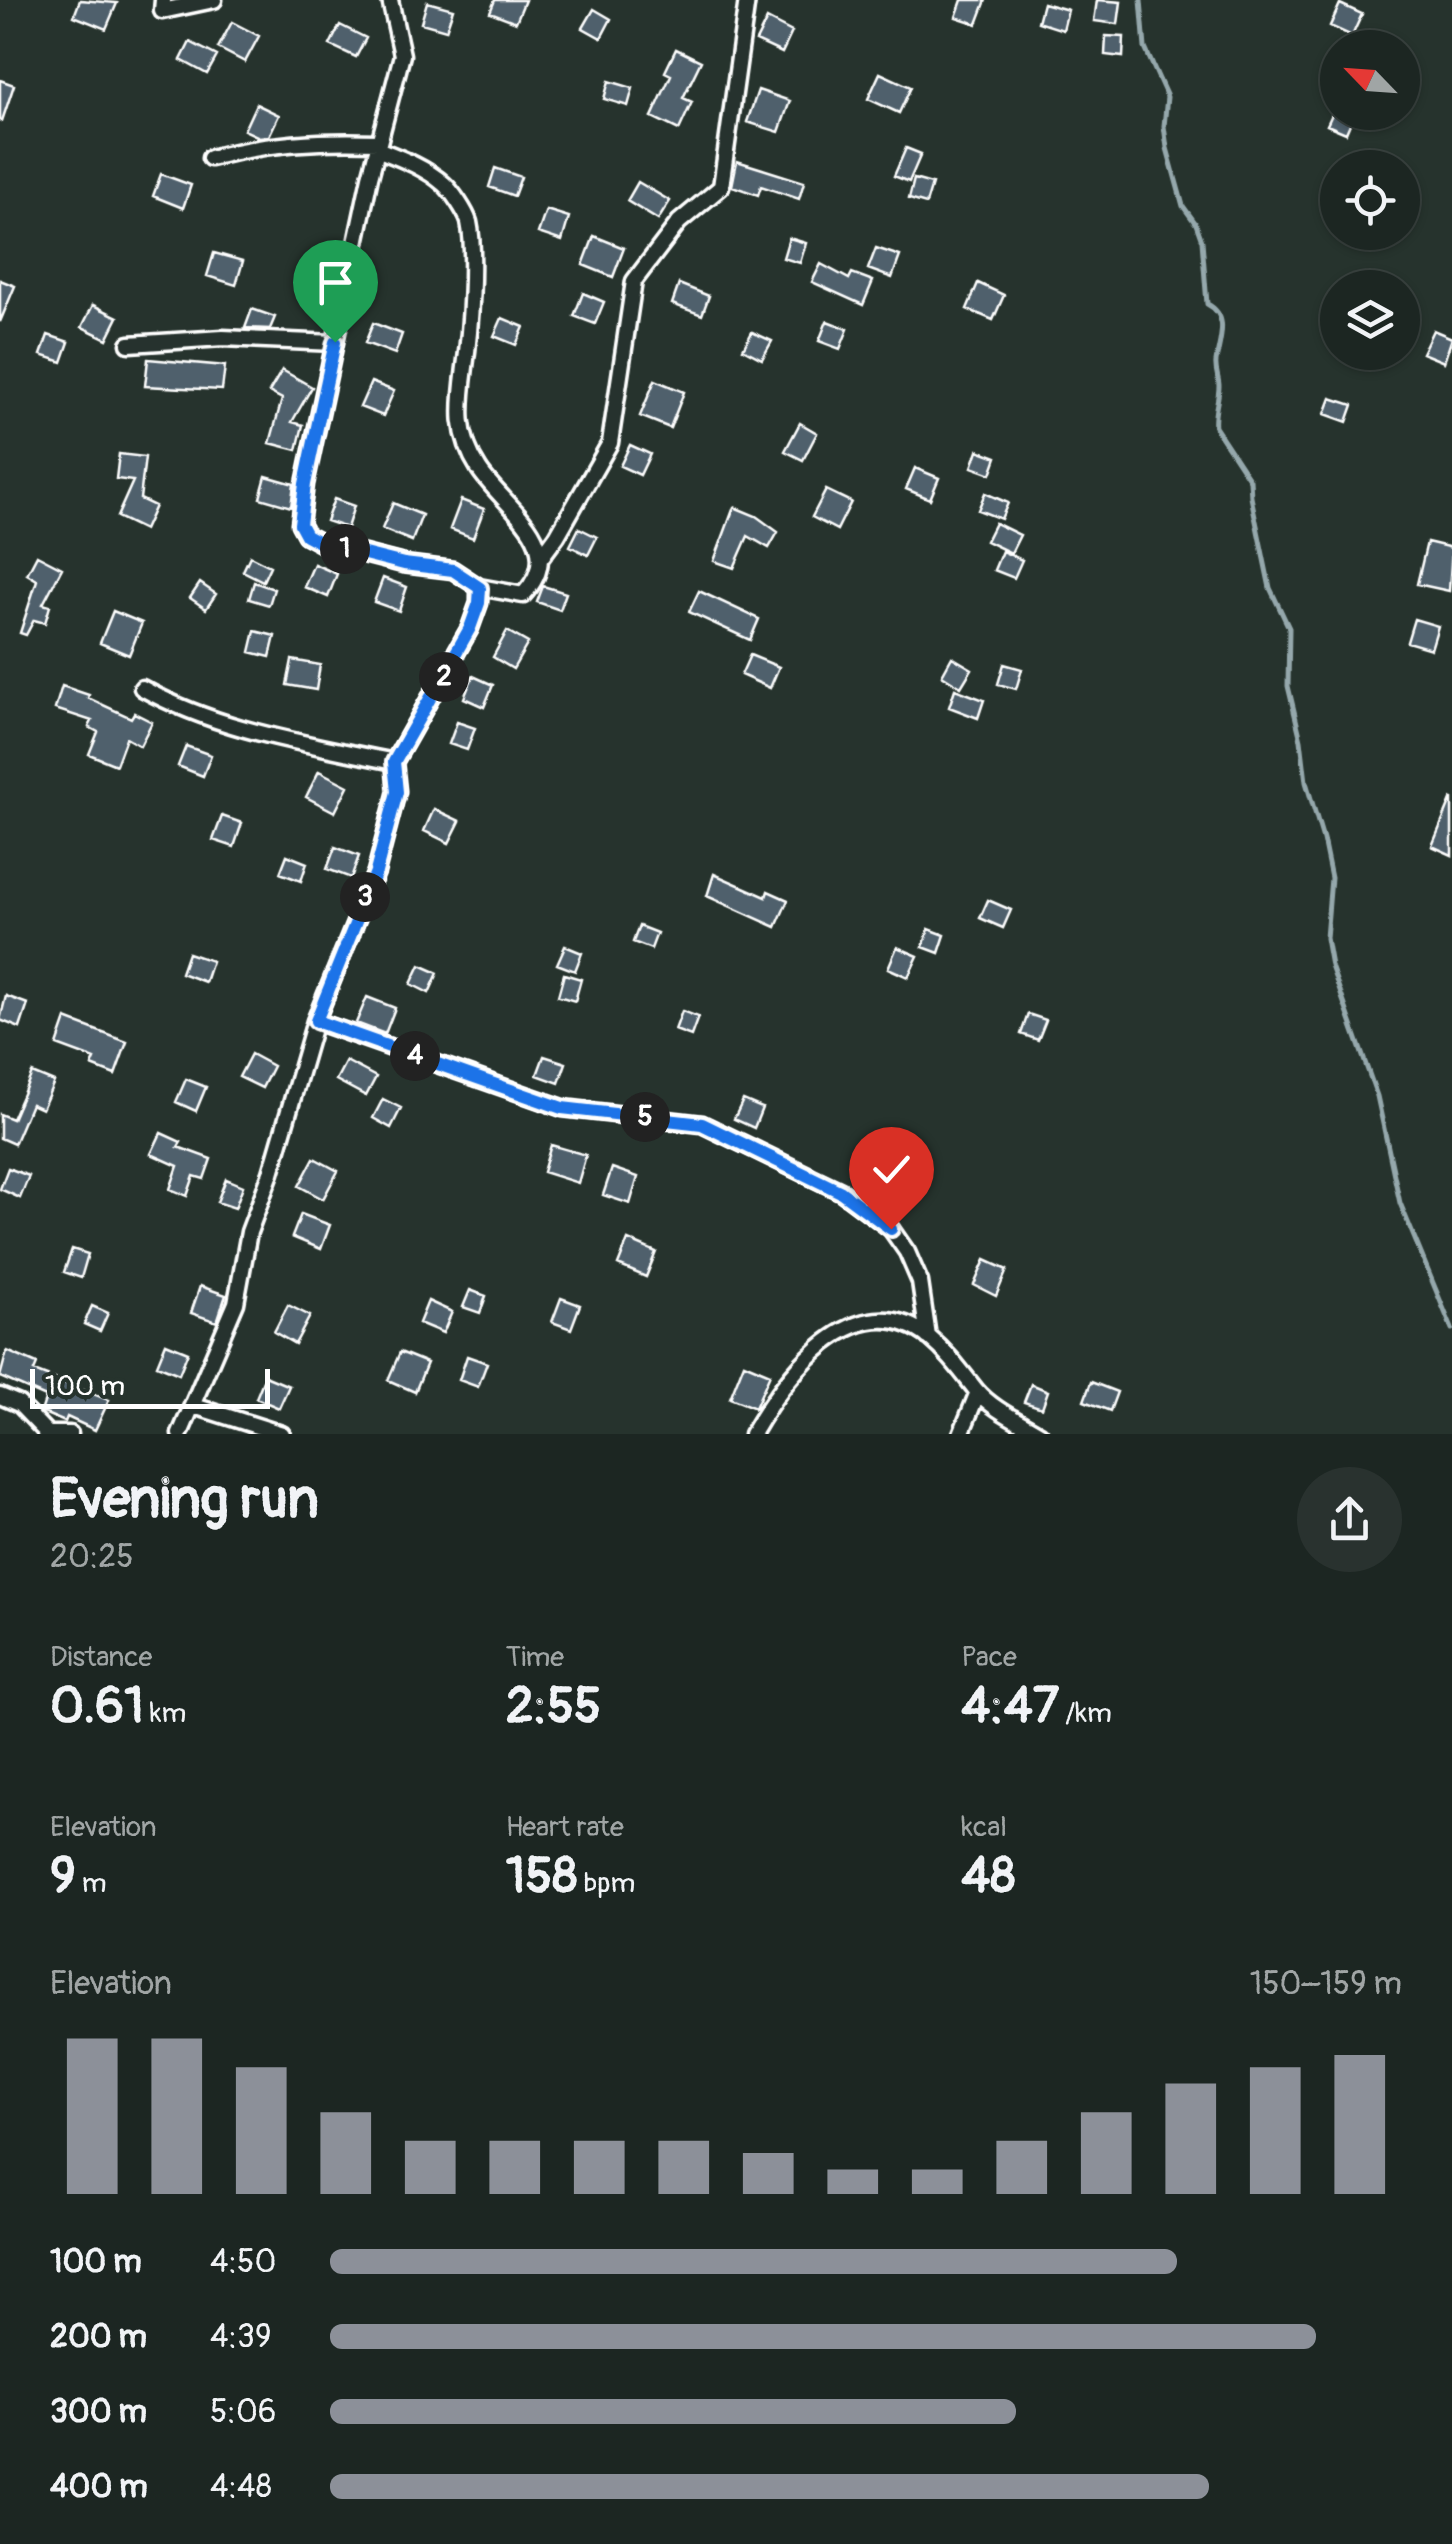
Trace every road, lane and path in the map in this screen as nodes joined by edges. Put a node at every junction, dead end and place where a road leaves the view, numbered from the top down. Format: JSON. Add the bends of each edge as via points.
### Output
{"nodes":[{"id":1,"x":163,"y":0,"type":"edge"},
{"id":2,"x":214,"y":0,"type":"edge"},
{"id":3,"x":390,"y":0,"type":"edge"},
{"id":4,"x":748,"y":0,"type":"edge"},
{"id":5,"x":378,"y":146,"type":"junction"},
{"id":6,"x":210,"y":158,"type":"dead end"},
{"id":7,"x":335,"y":342,"type":"junction"},
{"id":8,"x":130,"y":344,"type":"dead end"},
{"id":9,"x":540,"y":558,"type":"junction"},
{"id":10,"x":480,"y":588,"type":"junction"},
{"id":11,"x":142,"y":688,"type":"dead end"},
{"id":12,"x":394,"y":762,"type":"junction"},
{"id":13,"x":316,"y":1021,"type":"junction"},
{"id":14,"x":928,"y":1337,"type":"junction"},
{"id":15,"x":978,"y":1392,"type":"junction"},
{"id":16,"x":0,"y":1396,"type":"edge"},
{"id":17,"x":194,"y":1406,"type":"junction"},
{"id":18,"x":46,"y":1433,"type":"edge"},
{"id":19,"x":70,"y":1434,"type":"edge"},
{"id":20,"x":180,"y":1434,"type":"edge"},
{"id":21,"x":282,"y":1434,"type":"edge"},
{"id":22,"x":752,"y":1434,"type":"edge"},
{"id":23,"x":960,"y":1434,"type":"edge"},
{"id":24,"x":1040,"y":1434,"type":"edge"}],
"edges":[{"from":1,"to":2,"type":"street","via":[[162,11]]},
{"from":3,"to":5,"type":"street","via":[[402,55]]},
{"from":4,"to":9,"type":"street","via":[[722,187],[679,222],[634,281],[610,443]]},
{"from":5,"to":6,"type":"street","via":[[302,141]]},
{"from":5,"to":7,"type":"street"},
{"from":5,"to":9,"type":"street","via":[[446,185],[468,220],[471,290],[460,424],[479,469],[530,525]]},
{"from":7,"to":8,"type":"street","via":[[224,338]]},
{"from":7,"to":10,"type":"street","via":[[305,484],[300,524],[306,535],[404,564],[453,570]]},
{"from":9,"to":10,"type":"street","via":[[538,579],[522,595]]},
{"from":10,"to":12,"type":"street","via":[[470,628]]},
{"from":11,"to":12,"type":"street","via":[[176,707],[250,731]]},
{"from":12,"to":13,"type":"street","via":[[397,792],[380,858]]},
{"from":13,"to":14,"type":"street","via":[[562,1108],[702,1124],[841,1192],[891,1229],[906,1252],[920,1282]]},
{"from":13,"to":17,"type":"street","via":[[249,1232],[236,1303]]},
{"from":14,"to":15,"type":"street"},
{"from":14,"to":22,"type":"street","via":[[906,1322],[869,1320],[824,1342],[773,1398]]},
{"from":15,"to":23,"type":"street"},
{"from":15,"to":24,"type":"street"},
{"from":16,"to":18,"type":"street","via":[[19,1404]]},
{"from":17,"to":20,"type":"street"},
{"from":17,"to":21,"type":"street"},
{"from":18,"to":19,"type":"street"}]}
